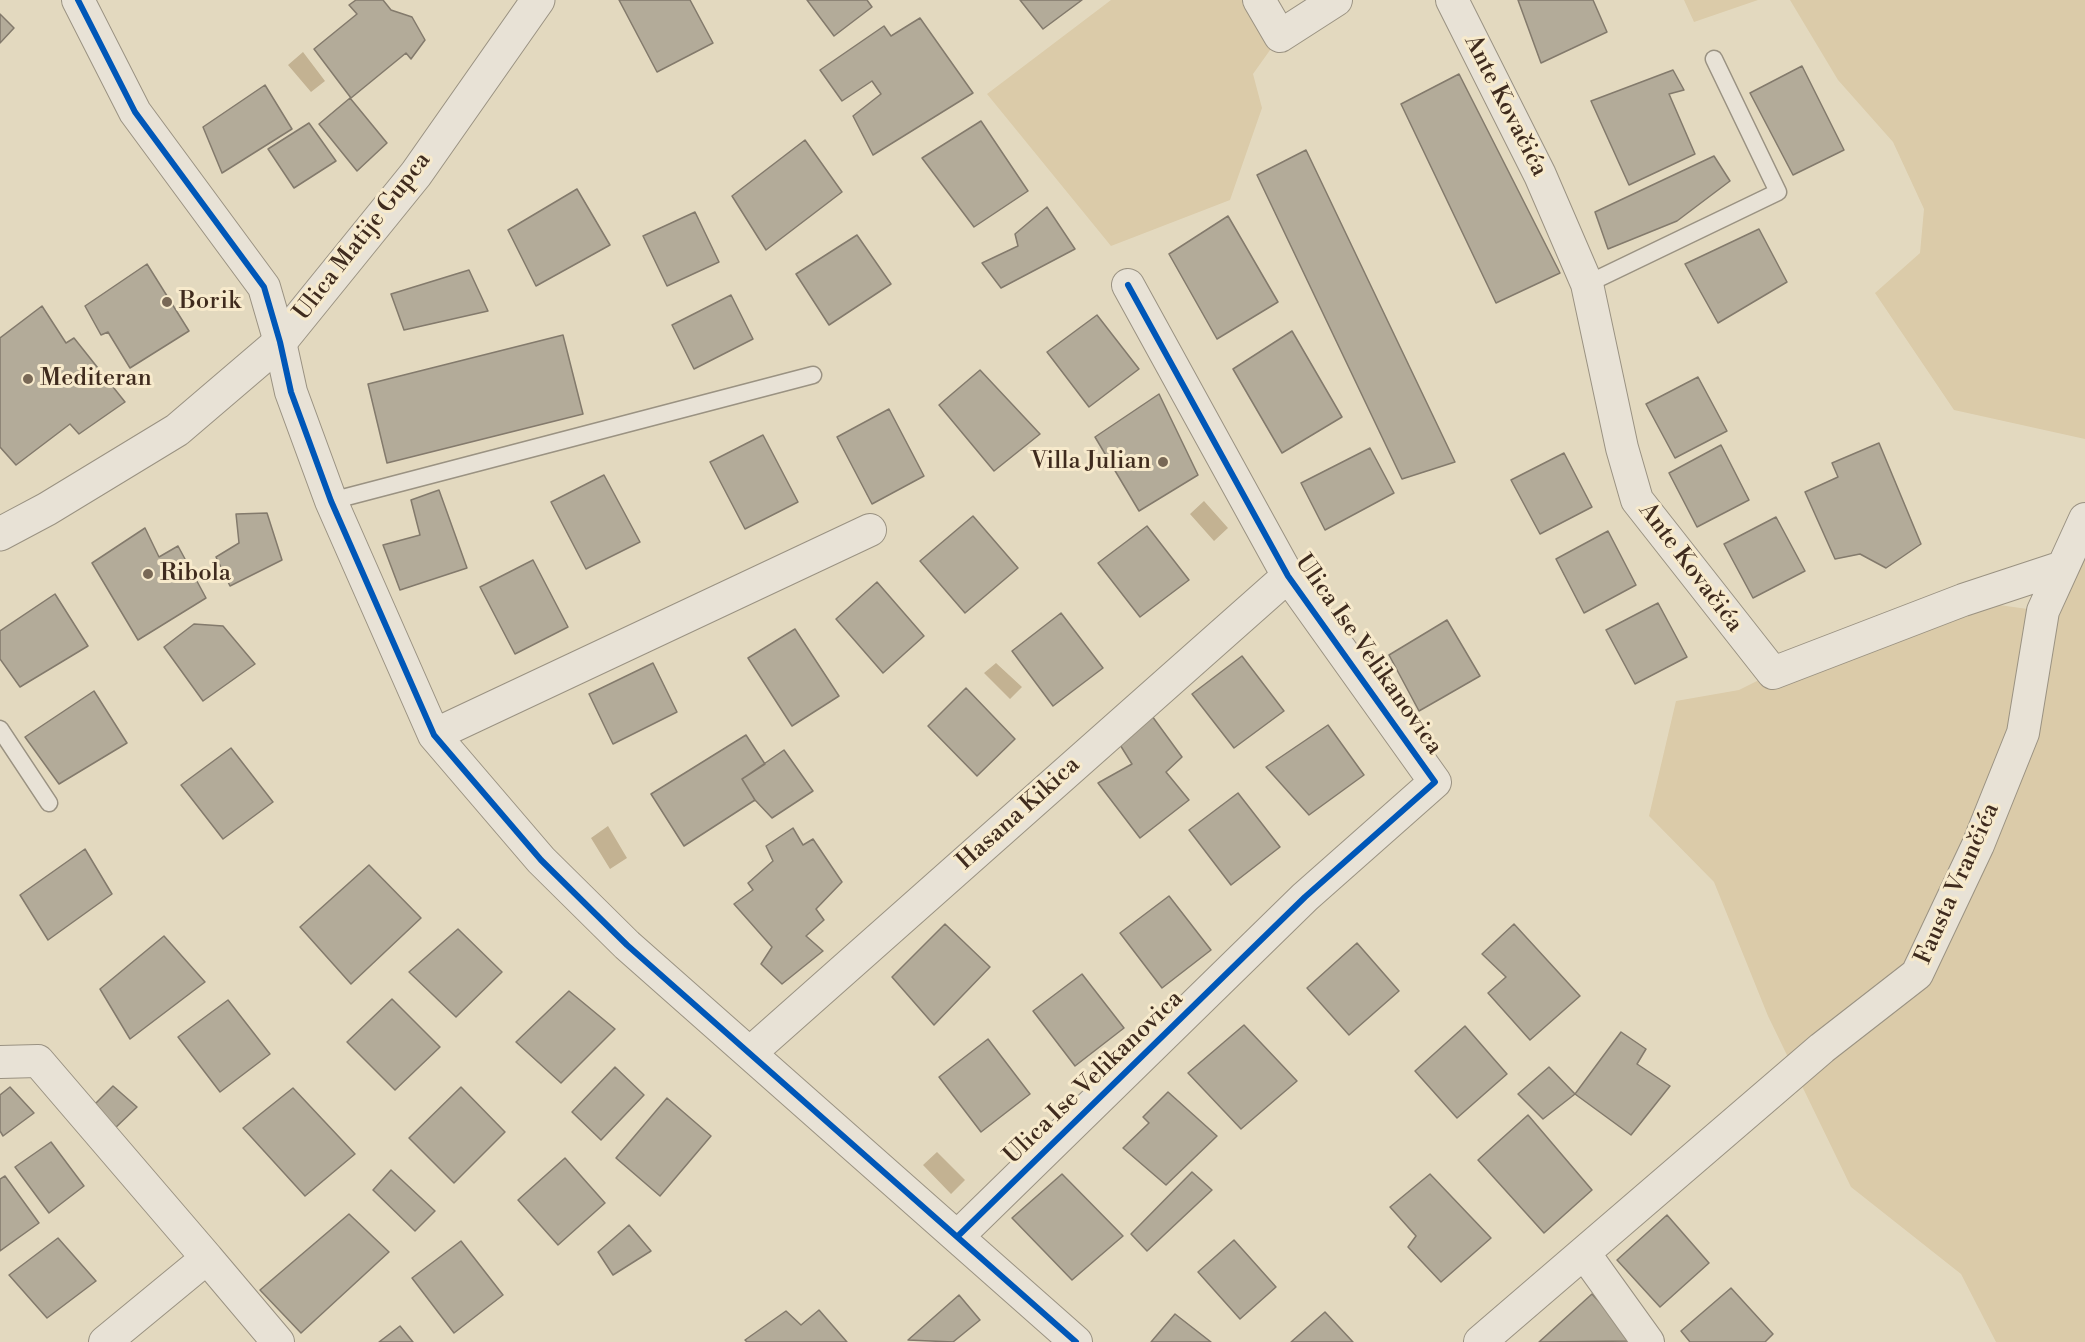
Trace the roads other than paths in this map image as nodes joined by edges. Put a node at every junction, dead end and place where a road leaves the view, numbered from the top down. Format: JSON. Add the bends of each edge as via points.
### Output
{"nodes":[{"id":1,"x":78,"y":0,"type":"edge"},
{"id":2,"x":538,"y":0,"type":"edge"},
{"id":3,"x":1259,"y":0,"type":"edge"},
{"id":4,"x":1336,"y":0,"type":"edge"},
{"id":5,"x":1452,"y":0,"type":"edge"},
{"id":6,"x":1714,"y":59,"type":"dead end"},
{"id":7,"x":1587,"y":284,"type":"junction"},
{"id":8,"x":1128,"y":285,"type":"dead end"},
{"id":9,"x":280,"y":342,"type":"junction"},
{"id":10,"x":813,"y":375,"type":"dead end"},
{"id":11,"x":331,"y":501,"type":"junction"},
{"id":12,"x":2085,"y":519,"type":"edge"},
{"id":13,"x":870,"y":530,"type":"dead end"},
{"id":14,"x":0,"y":534,"type":"edge"},
{"id":15,"x":2063,"y":567,"type":"junction"},
{"id":16,"x":1288,"y":576,"type":"junction"},
{"id":17,"x":0,"y":729,"type":"edge"},
{"id":18,"x":434,"y":735,"type":"junction"},
{"id":19,"x":49,"y":803,"type":"dead end"},
{"id":20,"x":750,"y":1053,"type":"junction"},
{"id":21,"x":0,"y":1062,"type":"edge"},
{"id":22,"x":958,"y":1236,"type":"junction"},
{"id":23,"x":1584,"y":1253,"type":"junction"},
{"id":24,"x":207,"y":1258,"type":"junction"},
{"id":25,"x":105,"y":1342,"type":"edge"},
{"id":26,"x":278,"y":1342,"type":"edge"},
{"id":27,"x":1076,"y":1342,"type":"edge"},
{"id":28,"x":1480,"y":1342,"type":"edge"},
{"id":29,"x":1648,"y":1342,"type":"edge"}],
"edges":[{"from":1,"to":9,"type":"street","via":[[135,112],[264,287]]},
{"from":2,"to":9,"type":"street","name":"Ulica Matije Gupca","via":[[416,174]]},
{"from":3,"to":4,"type":"street","via":[[1280,36]]},
{"from":5,"to":7,"type":"street","name":"Ante Kovačića","via":[[1540,175]]},
{"from":6,"to":7,"type":"lane","via":[[1778,192]]},
{"from":7,"to":15,"type":"street","name":"Ante Kovačića","via":[[1637,500],[1773,673],[1963,600]]},
{"from":8,"to":16,"type":"street","name":"Ulica Ise Velikanovica"},
{"from":9,"to":11,"type":"street","via":[[291,392]]},
{"from":9,"to":14,"type":"street","name":"Ulica Matije Gupca","via":[[177,430]]},
{"from":10,"to":11,"type":"lane"},
{"from":11,"to":18,"type":"street"},
{"from":12,"to":15,"type":"street","name":"Fausta Vrančića"},
{"from":13,"to":18,"type":"street"},
{"from":15,"to":23,"type":"street","name":"Fausta Vrančića","via":[[2043,611],[2023,734],[1978,845],[1917,974],[1822,1048]]},
{"from":16,"to":20,"type":"street","name":"Hasana Kikica"},
{"from":16,"to":22,"type":"street","name":"Ulica Ise Velikanovica","via":[[1435,782],[1305,897]]},
{"from":17,"to":19,"type":"lane"},
{"from":18,"to":20,"type":"street","via":[[541,860],[627,945]]},
{"from":20,"to":22,"type":"street"},
{"from":21,"to":24,"type":"street","via":[[38,1061]]},
{"from":22,"to":27,"type":"street"},
{"from":23,"to":28,"type":"street","name":"Fausta Vrančića"},
{"from":23,"to":29,"type":"street"},
{"from":24,"to":25,"type":"street"},
{"from":24,"to":26,"type":"street"}]}
